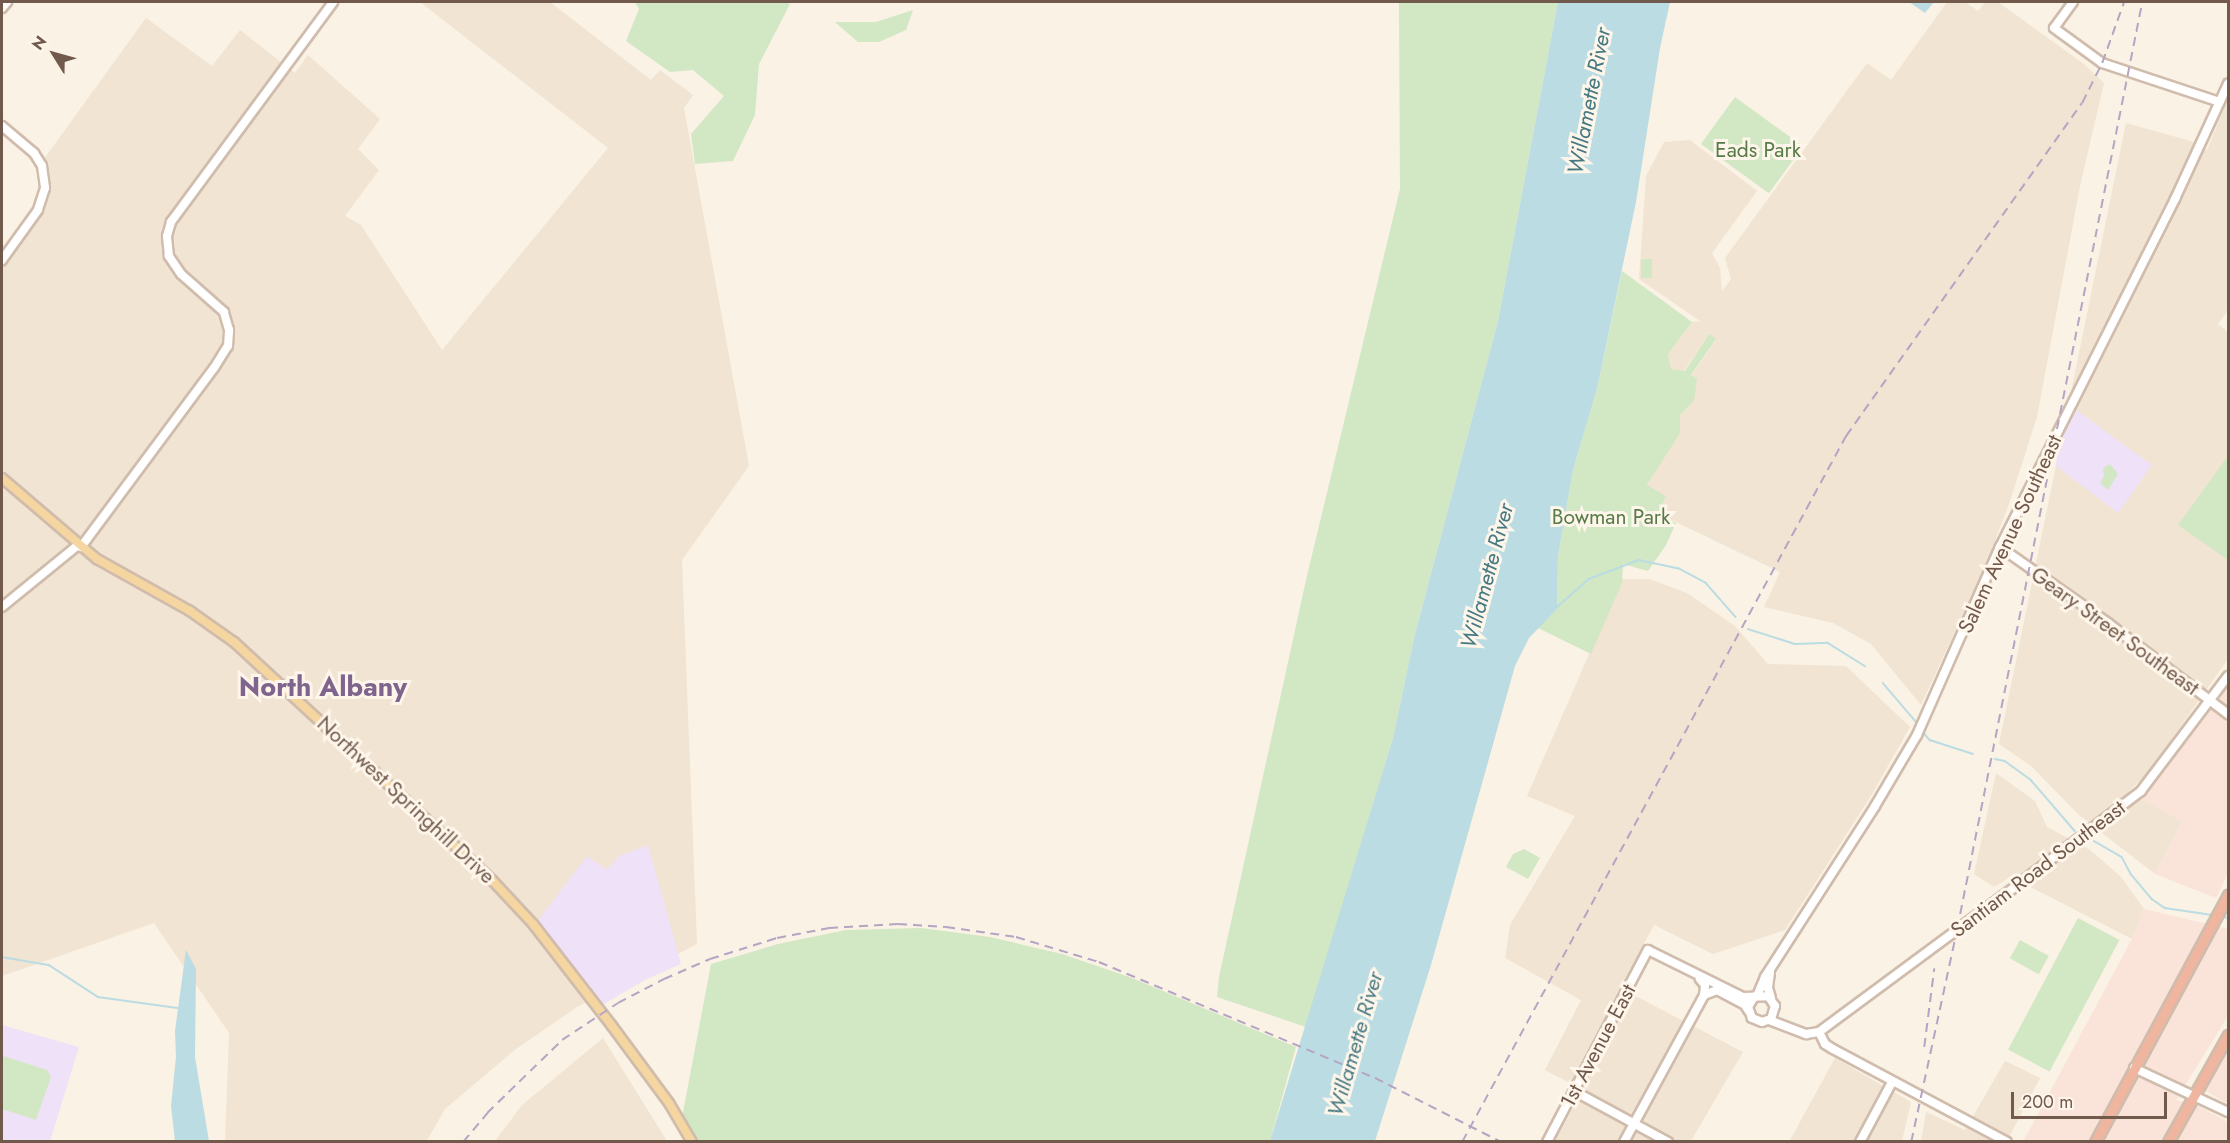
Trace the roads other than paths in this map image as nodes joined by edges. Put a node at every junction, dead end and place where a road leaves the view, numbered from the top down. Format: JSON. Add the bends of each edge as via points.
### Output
{"nodes":[{"id":1,"x":7,"y":2,"type":"edge"},
{"id":2,"x":333,"y":2,"type":"edge"},
{"id":3,"x":2073,"y":2,"type":"edge"},
{"id":4,"x":2,"y":8,"type":"edge"},
{"id":5,"x":2229,"y":84,"type":"edge"},
{"id":6,"x":2220,"y":102,"type":"junction"},
{"id":7,"x":2,"y":126,"type":"edge"},
{"id":8,"x":2,"y":260,"type":"edge"},
{"id":9,"x":2,"y":478,"type":"edge"},
{"id":10,"x":79,"y":546,"type":"junction"},
{"id":11,"x":2000,"y":547,"type":"junction"},
{"id":12,"x":2,"y":607,"type":"edge"},
{"id":13,"x":2229,"y":676,"type":"edge"},
{"id":14,"x":2210,"y":701,"type":"junction"},
{"id":15,"x":2229,"y":714,"type":"edge"},
{"id":16,"x":2229,"y":895,"type":"edge"},
{"id":17,"x":1770,"y":972,"type":"junction"},
{"id":18,"x":1699,"y":977,"type":"junction"},
{"id":19,"x":1704,"y":995,"type":"junction"},
{"id":20,"x":1755,"y":997,"type":"junction"},
{"id":21,"x":1771,"y":998,"type":"junction"},
{"id":22,"x":1776,"y":1009,"type":"junction"},
{"id":23,"x":1748,"y":1010,"type":"junction"},
{"id":24,"x":1769,"y":1020,"type":"junction"},
{"id":25,"x":1793,"y":1028,"type":"junction"},
{"id":26,"x":1819,"y":1032,"type":"junction"},
{"id":27,"x":2229,"y":1035,"type":"edge"},
{"id":28,"x":2134,"y":1068,"type":"junction"},
{"id":29,"x":1892,"y":1082,"type":"junction"},
{"id":30,"x":1574,"y":1091,"type":"junction"},
{"id":31,"x":2194,"y":1095,"type":"junction"},
{"id":32,"x":2229,"y":1112,"type":"edge"},
{"id":33,"x":1634,"y":1124,"type":"junction"},
{"id":34,"x":692,"y":1142,"type":"edge"},
{"id":35,"x":1547,"y":1142,"type":"edge"},
{"id":36,"x":1624,"y":1142,"type":"edge"},
{"id":37,"x":1668,"y":1142,"type":"edge"},
{"id":38,"x":1860,"y":1142,"type":"edge"},
{"id":39,"x":2007,"y":1142,"type":"edge"},
{"id":40,"x":2095,"y":1142,"type":"edge"},
{"id":41,"x":2168,"y":1142,"type":"edge"}],
"edges":[{"from":1,"to":4,"type":"main road"},
{"from":2,"to":10,"type":"main road","via":[[171,222],[167,243],[172,263],[224,312],[228,345]]},
{"from":3,"to":6,"type":"main road","via":[[2054,28],[2102,63]]},
{"from":5,"to":6,"type":"main road","name":"Salem Avenue Southeast"},
{"from":6,"to":11,"type":"main road","name":"Salem Avenue Southeast","via":[[2171,208]]},
{"from":7,"to":8,"type":"main road","via":[[40,161],[45,188],[38,210]]},
{"from":9,"to":10,"type":"main road","name":"Northwest Springhill Drive"},
{"from":10,"to":12,"type":"main road"},
{"from":10,"to":34,"type":"main road","name":"Northwest Springhill Drive","via":[[190,611],[234,642],[492,880],[533,924],[618,1034],[669,1103]]},
{"from":11,"to":14,"type":"main road","name":"Geary Street Southeast"},
{"from":11,"to":17,"type":"main road","name":"Salem Avenue Southeast","via":[[1917,735]]},
{"from":13,"to":14,"type":"main road","name":"Santiam Road Southeast"},
{"from":14,"to":15,"type":"main road","name":"Geary Street Southeast"},
{"from":14,"to":26,"type":"main road","name":"Santiam Road Southeast","via":[[2141,791]]},
{"from":16,"to":28,"type":"highway"},
{"from":17,"to":20,"type":"main road","name":"Salem Avenue Southeast"},
{"from":17,"to":21,"type":"main road"},
{"from":18,"to":19,"type":"main road","via":[[1705,985]]},
{"from":18,"to":20,"type":"main road","via":[[1743,997]]},
{"from":18,"to":30,"type":"main road","name":"1st Avenue East","via":[[1648,950]]},
{"from":19,"to":23,"type":"main road","via":[[1717,990]]},
{"from":19,"to":33,"type":"main road"},
{"from":20,"to":21,"type":"main road"},
{"from":20,"to":23,"type":"main road"},
{"from":21,"to":22,"type":"main road"},
{"from":22,"to":24,"type":"main road"},
{"from":22,"to":25,"type":"main road","via":[[1779,1017]]},
{"from":23,"to":24,"type":"main road","via":[[1754,1020]]},
{"from":24,"to":25,"type":"main road"},
{"from":25,"to":26,"type":"main road","via":[[1806,1034]]},
{"from":26,"to":29,"type":"main road","via":[[1828,1046]]},
{"from":27,"to":31,"type":"highway"},
{"from":28,"to":31,"type":"main road"},
{"from":28,"to":40,"type":"highway"},
{"from":29,"to":38,"type":"main road"},
{"from":29,"to":39,"type":"main road"},
{"from":30,"to":33,"type":"main road"},
{"from":30,"to":35,"type":"main road","name":"1st Avenue East"},
{"from":31,"to":32,"type":"main road"},
{"from":31,"to":41,"type":"highway"},
{"from":33,"to":36,"type":"main road"},
{"from":33,"to":37,"type":"main road"}]}
